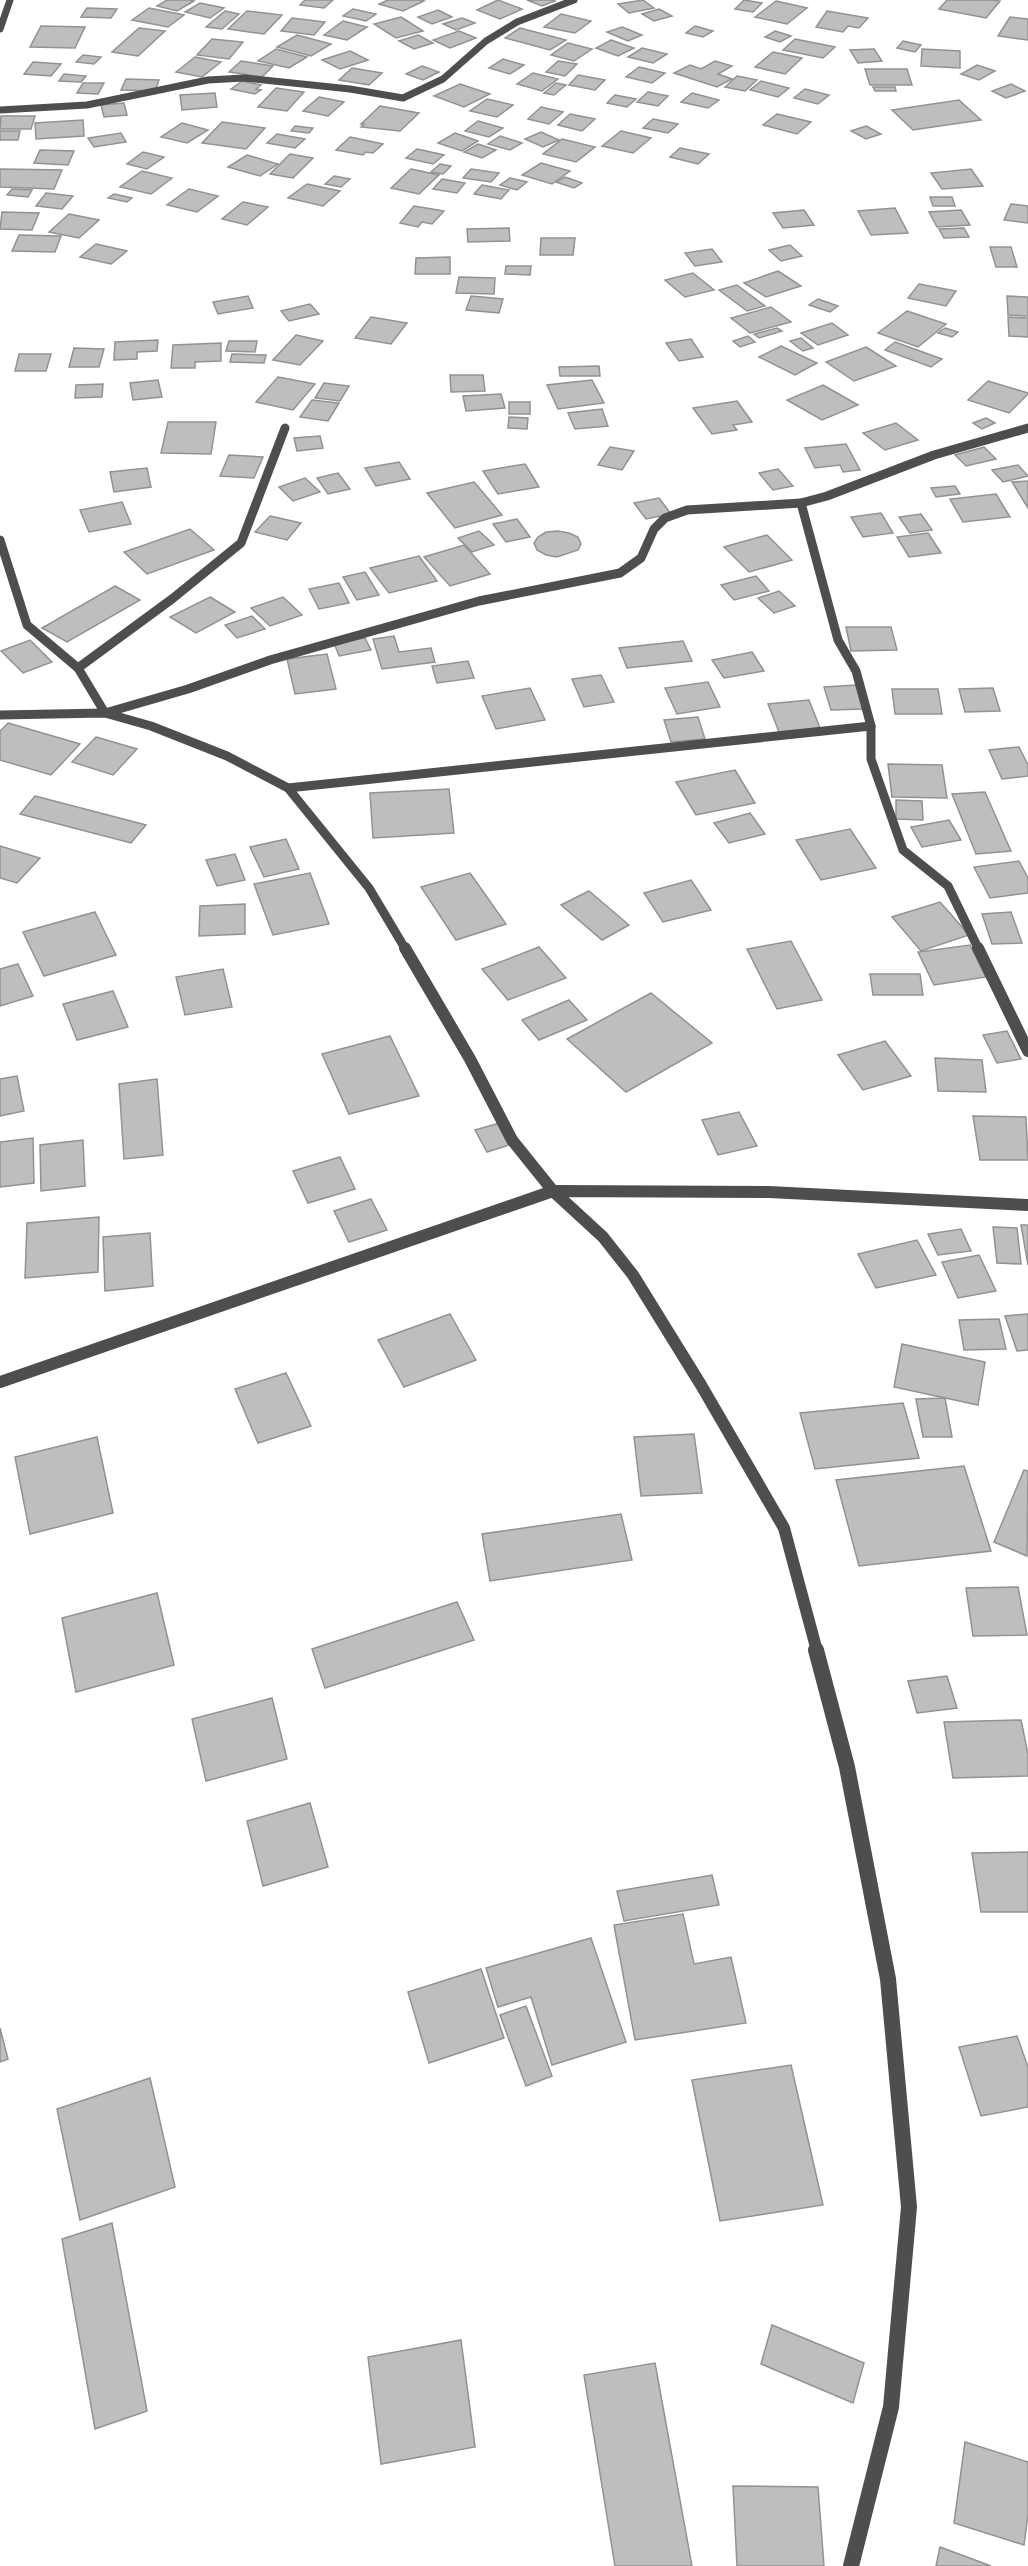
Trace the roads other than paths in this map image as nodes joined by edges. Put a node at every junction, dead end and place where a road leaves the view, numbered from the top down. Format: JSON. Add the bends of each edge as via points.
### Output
{"nodes":[{"id":1,"x":10,"y":0,"type":"edge"},
{"id":2,"x":574,"y":0,"type":"edge"},
{"id":3,"x":0,"y":29,"type":"edge"},
{"id":4,"x":0,"y":110,"type":"edge"},
{"id":5,"x":285,"y":428,"type":"dead end"},
{"id":6,"x":1028,"y":428,"type":"edge"},
{"id":7,"x":801,"y":503,"type":"junction"},
{"id":8,"x":0,"y":540,"type":"edge"},
{"id":9,"x":78,"y":668,"type":"junction"},
{"id":10,"x":105,"y":713,"type":"junction"},
{"id":11,"x":0,"y":715,"type":"edge"},
{"id":12,"x":871,"y":726,"type":"junction"},
{"id":13,"x":288,"y":788,"type":"junction"},
{"id":14,"x":1028,"y":1052,"type":"edge"},
{"id":15,"x":554,"y":1191,"type":"junction"},
{"id":16,"x":1028,"y":1205,"type":"edge"},
{"id":17,"x":0,"y":1382,"type":"edge"},
{"id":18,"x":851,"y":2566,"type":"edge"}],
"edges":[{"from":1,"to":3,"type":"street"},
{"from":2,"to":4,"type":"street","via":[[517,22],[486,41],[443,79],[403,98],[244,78],[208,80],[87,105]]},
{"from":5,"to":9,"type":"street","via":[[241,543]]},
{"from":6,"to":7,"type":"street","via":[[934,454]]},
{"from":7,"to":10,"type":"street","via":[[687,510],[664,518],[654,529],[641,558],[621,573],[468,604],[270,660]]},
{"from":7,"to":12,"type":"street","via":[[838,640],[856,671]]},
{"from":8,"to":9,"type":"street","via":[[27,625]]},
{"from":9,"to":10,"type":"street"},
{"from":10,"to":11,"type":"street"},
{"from":10,"to":13,"type":"street","via":[[151,726],[227,756]]},
{"from":12,"to":13,"type":"street"},
{"from":12,"to":14,"type":"street","via":[[871,759],[903,850],[948,886]]},
{"from":13,"to":15,"type":"street","via":[[369,888],[470,1059],[512,1140]]},
{"from":15,"to":16,"type":"street","via":[[769,1192]]},
{"from":15,"to":17,"type":"street"},
{"from":15,"to":18,"type":"street","via":[[603,1237],[633,1275],[784,1528],[847,1767],[888,1979],[909,2207],[891,2407]]}]}
